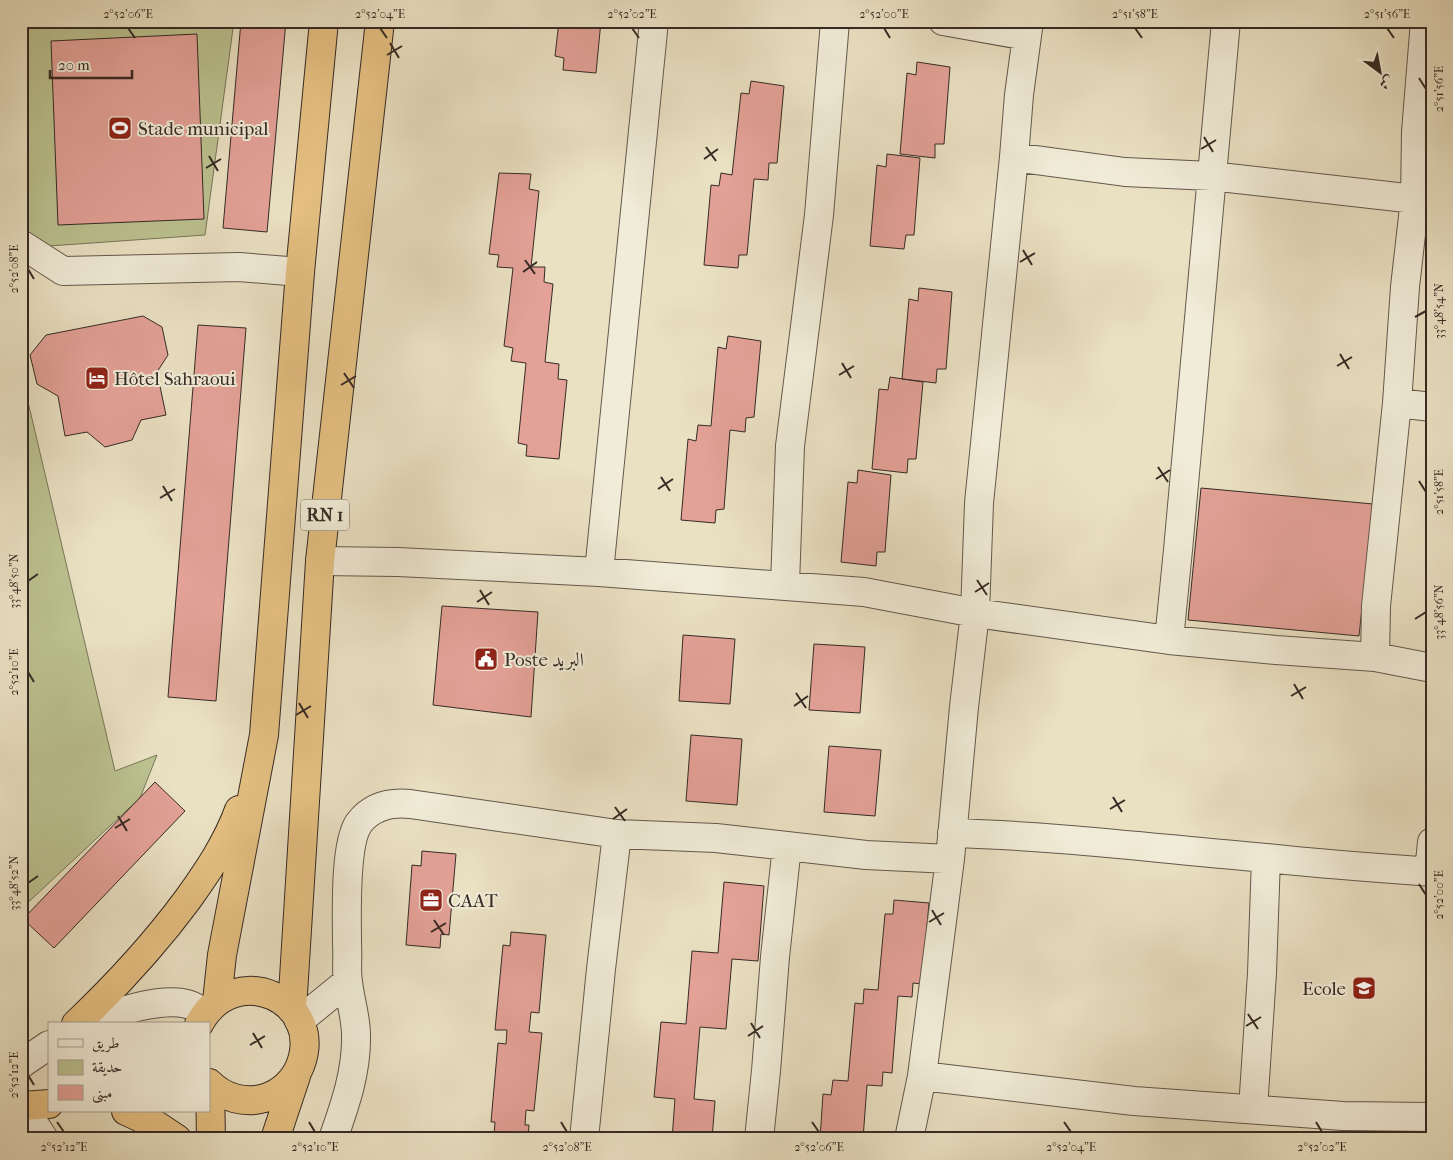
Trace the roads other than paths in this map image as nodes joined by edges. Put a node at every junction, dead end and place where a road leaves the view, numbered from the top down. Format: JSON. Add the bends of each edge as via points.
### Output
{"nodes":[{"id":1,"x":324,"y":21,"type":"edge"},
{"id":2,"x":380,"y":21,"type":"edge"},
{"id":3,"x":654,"y":21,"type":"edge"},
{"id":4,"x":835,"y":21,"type":"edge"},
{"id":5,"x":944,"y":21,"type":"edge"},
{"id":6,"x":1226,"y":21,"type":"edge"},
{"id":7,"x":1425,"y":21,"type":"edge"},
{"id":8,"x":1028,"y":29,"type":"edge"},
{"id":9,"x":1426,"y":69,"type":"edge"},
{"id":10,"x":1014,"y":157,"type":"junction"},
{"id":11,"x":1211,"y":176,"type":"junction"},
{"id":12,"x":1415,"y":199,"type":"junction"},
{"id":13,"x":21,"y":244,"type":"edge"},
{"id":14,"x":300,"y":272,"type":"junction"},
{"id":15,"x":1397,"y":403,"type":"junction"},
{"id":16,"x":1432,"y":407,"type":"edge"},
{"id":17,"x":320,"y":561,"type":"junction"},
{"id":18,"x":599,"y":572,"type":"junction"},
{"id":19,"x":785,"y":584,"type":"junction"},
{"id":20,"x":975,"y":613,"type":"junction"},
{"id":21,"x":1169,"y":640,"type":"junction"},
{"id":22,"x":1375,"y":656,"type":"junction"},
{"id":23,"x":1432,"y":668,"type":"edge"},
{"id":24,"x":264,"y":735,"type":"junction"},
{"id":25,"x":617,"y":834,"type":"junction"},
{"id":26,"x":1432,"y":842,"type":"edge"},
{"id":27,"x":787,"y":846,"type":"junction"},
{"id":28,"x":951,"y":846,"type":"junction"},
{"id":29,"x":1266,"y":858,"type":"junction"},
{"id":30,"x":1430,"y":872,"type":"edge"},
{"id":31,"x":348,"y":981,"type":"junction"},
{"id":32,"x":207,"y":1012,"type":"edge"},
{"id":33,"x":296,"y":1016,"type":"junction"},
{"id":34,"x":78,"y":1022,"type":"edge"},
{"id":35,"x":91,"y":1022,"type":"edge"},
{"id":36,"x":48,"y":1046,"type":"edge"},
{"id":37,"x":21,"y":1064,"type":"edge"},
{"id":38,"x":298,"y":1072,"type":"junction"},
{"id":39,"x":922,"y":1076,"type":"junction"},
{"id":40,"x":210,"y":1085,"type":"edge"},
{"id":41,"x":48,"y":1092,"type":"edge"},
{"id":42,"x":28,"y":1105,"type":"edge"},
{"id":43,"x":1253,"y":1109,"type":"junction"},
{"id":44,"x":128,"y":1112,"type":"edge"},
{"id":45,"x":210,"y":1112,"type":"edge"},
{"id":46,"x":1432,"y":1117,"type":"edge"},
{"id":47,"x":44,"y":1139,"type":"edge"},
{"id":48,"x":177,"y":1139,"type":"edge"},
{"id":49,"x":211,"y":1139,"type":"edge"},
{"id":50,"x":275,"y":1139,"type":"edge"},
{"id":51,"x":333,"y":1139,"type":"edge"},
{"id":52,"x":584,"y":1139,"type":"edge"},
{"id":53,"x":759,"y":1139,"type":"edge"},
{"id":54,"x":909,"y":1139,"type":"edge"}],
"edges":[{"from":1,"to":14,"type":"highway","number":"RN 1"},
{"from":2,"to":17,"type":"highway","number":"RN 1"},
{"from":3,"to":18,"type":"street"},
{"from":4,"to":19,"type":"street","via":[[819,215],[790,446]]},
{"from":5,"to":8,"type":"street"},
{"from":6,"to":11,"type":"street"},
{"from":7,"to":9,"type":"street"},
{"from":8,"to":10,"type":"street"},
{"from":9,"to":12,"type":"street","via":[[1416,132]]},
{"from":10,"to":11,"type":"street","via":[[1125,172]]},
{"from":10,"to":20,"type":"street","via":[[979,503]]},
{"from":11,"to":12,"type":"street"},
{"from":11,"to":21,"type":"street"},
{"from":12,"to":15,"type":"street"},
{"from":13,"to":14,"type":"street","via":[[63,271],[239,267]]},
{"from":14,"to":24,"type":"highway","number":"RN 1"},
{"from":15,"to":16,"type":"street"},
{"from":15,"to":22,"type":"street","via":[[1376,606]]},
{"from":17,"to":18,"type":"street"},
{"from":17,"to":33,"type":"highway","number":"RN 1"},
{"from":18,"to":19,"type":"street"},
{"from":19,"to":20,"type":"street","via":[[864,592]]},
{"from":20,"to":21,"type":"street"},
{"from":20,"to":28,"type":"street"},
{"from":21,"to":22,"type":"street"},
{"from":22,"to":23,"type":"street"},
{"from":24,"to":32,"type":"highway","number":"RN 1","via":[[222,954]]},
{"from":24,"to":34,"type":"highway","via":[[237,816],[207,872],[137,963]]},
{"from":25,"to":27,"type":"street","via":[[716,838]]},
{"from":25,"to":31,"type":"street","via":[[410,804],[395,803],[368,813],[352,838],[347,903]]},
{"from":25,"to":52,"type":"street"},
{"from":26,"to":30,"type":"street"},
{"from":27,"to":28,"type":"street","via":[[866,854]]},
{"from":27,"to":53,"type":"street"},
{"from":28,"to":29,"type":"street","via":[[994,834]]},
{"from":28,"to":39,"type":"street"},
{"from":29,"to":30,"type":"street"},
{"from":29,"to":43,"type":"street"},
{"from":31,"to":33,"type":"street"},
{"from":31,"to":51,"type":"street","via":[[354,1010],[356,1058],[352,1082]]},
{"from":32,"to":33,"type":"highway","via":[[231,993],[248,990],[265,992],[280,999]]},
{"from":32,"to":35,"type":"street","via":[[189,1004],[166,1003],[127,1010]]},
{"from":33,"to":38,"type":"highway","via":[[305,1043]]},
{"from":36,"to":37,"type":"street"},
{"from":38,"to":40,"type":"highway","via":[[287,1086],[257,1100],[240,1100]]},
{"from":38,"to":50,"type":"highway"},
{"from":39,"to":43,"type":"street","via":[[1134,1100]]},
{"from":39,"to":54,"type":"street"},
{"from":41,"to":42,"type":"street"},
{"from":42,"to":47,"type":"street"},
{"from":43,"to":46,"type":"street","via":[[1343,1116]]},
{"from":44,"to":48,"type":"highway"},
{"from":45,"to":49,"type":"highway"}]}
